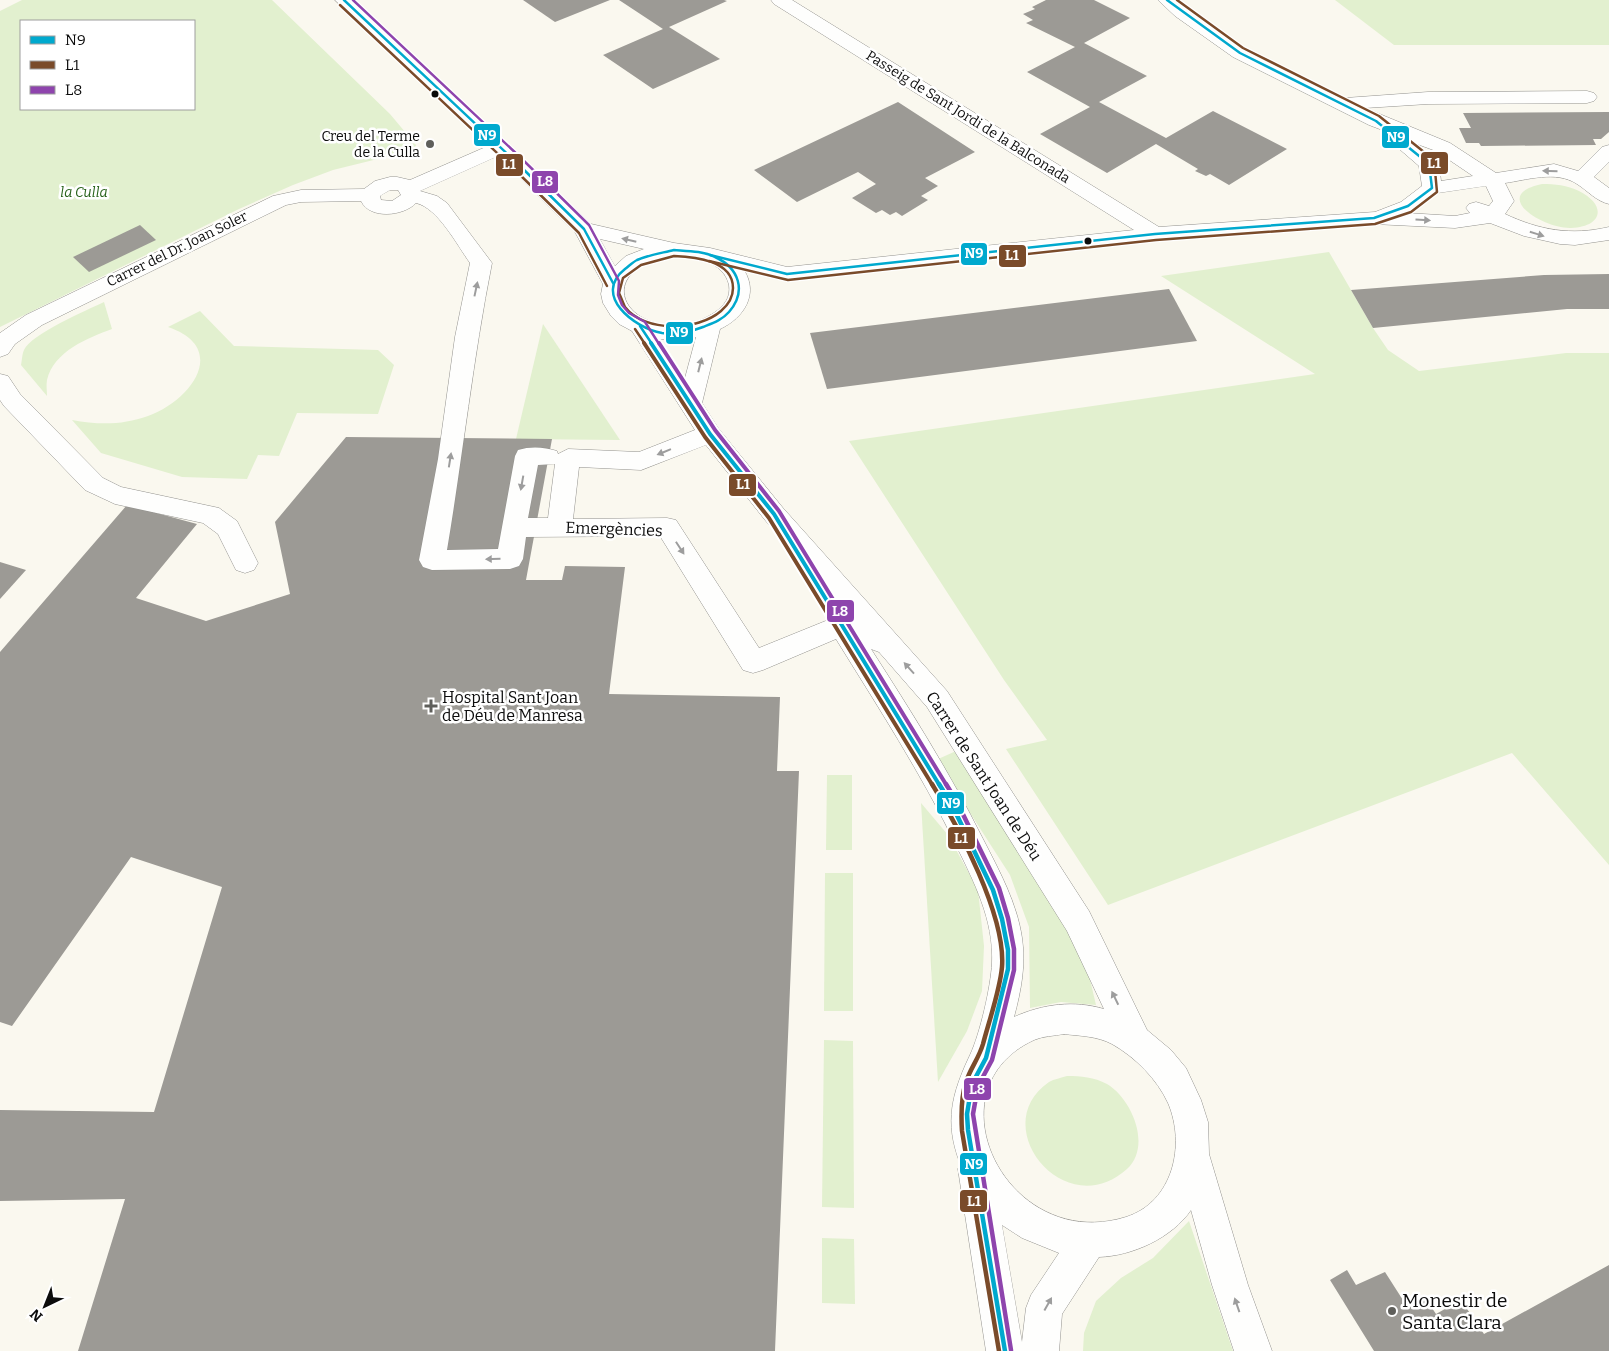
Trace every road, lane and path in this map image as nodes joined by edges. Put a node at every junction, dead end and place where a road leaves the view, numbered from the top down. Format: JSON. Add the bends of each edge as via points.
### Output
{"nodes":[{"id":1,"x":344,"y":0,"type":"edge"},
{"id":2,"x":780,"y":0,"type":"edge"},
{"id":3,"x":1167,"y":0,"type":"edge"},
{"id":4,"x":1587,"y":97,"type":"dead end"},
{"id":5,"x":1344,"y":104,"type":"junction"},
{"id":6,"x":1376,"y":121,"type":"junction"},
{"id":7,"x":500,"y":148,"type":"junction"},
{"id":8,"x":1609,"y":150,"type":"edge"},
{"id":9,"x":1501,"y":177,"type":"junction"},
{"id":10,"x":1582,"y":178,"type":"junction"},
{"id":11,"x":1432,"y":188,"type":"junction"},
{"id":12,"x":410,"y":192,"type":"junction"},
{"id":13,"x":1609,"y":198,"type":"edge"},
{"id":14,"x":1492,"y":216,"type":"junction"},
{"id":15,"x":1374,"y":218,"type":"junction"},
{"id":16,"x":584,"y":229,"type":"junction"},
{"id":17,"x":1609,"y":233,"type":"edge"},
{"id":18,"x":1155,"y":234,"type":"junction"},
{"id":19,"x":674,"y":250,"type":"junction"},
{"id":20,"x":710,"y":255,"type":"junction"},
{"id":21,"x":787,"y":274,"type":"junction"},
{"id":22,"x":614,"y":283,"type":"junction"},
{"id":23,"x":736,"y":304,"type":"junction"},
{"id":24,"x":710,"y":325,"type":"junction"},
{"id":25,"x":640,"y":326,"type":"junction"},
{"id":26,"x":0,"y":349,"type":"edge"},
{"id":27,"x":0,"y":382,"type":"edge"},
{"id":28,"x":690,"y":405,"type":"junction"},
{"id":29,"x":710,"y":434,"type":"junction"},
{"id":30,"x":548,"y":457,"type":"dead end"},
{"id":31,"x":774,"y":514,"type":"junction"},
{"id":32,"x":514,"y":527,"type":"junction"},
{"id":33,"x":559,"y":528,"type":"junction"},
{"id":34,"x":246,"y":563,"type":"dead end"},
{"id":35,"x":842,"y":625,"type":"junction"},
{"id":36,"x":888,"y":644,"type":"junction"},
{"id":37,"x":1136,"y":1042,"type":"junction"},
{"id":38,"x":986,"y":1058,"type":"junction"},
{"id":39,"x":970,"y":1145,"type":"junction"},
{"id":40,"x":1193,"y":1156,"type":"junction"},
{"id":41,"x":1088,"y":1242,"type":"junction"},
{"id":42,"x":1005,"y":1351,"type":"edge"},
{"id":43,"x":1040,"y":1351,"type":"edge"},
{"id":44,"x":1253,"y":1351,"type":"edge"}],
"edges":[{"from":1,"to":7,"type":"street"},
{"from":2,"to":18,"type":"street","name":"Passeig de Sant Jordi de la Balconada"},
{"from":3,"to":5,"type":"street","via":[[1240,53]]},
{"from":4,"to":5,"type":"street","via":[[1428,98]]},
{"from":5,"to":6,"type":"street"},
{"from":6,"to":9,"type":"street","via":[[1443,147]]},
{"from":6,"to":11,"type":"street","via":[[1429,164]]},
{"from":7,"to":12,"type":"street"},
{"from":7,"to":16,"type":"street"},
{"from":8,"to":10,"type":"street"},
{"from":10,"to":9,"type":"street","one_way":true,"via":[[1554,170]]},
{"from":9,"to":11,"type":"street"},
{"from":9,"to":14,"type":"street","via":[[1504,200]]},
{"from":10,"to":13,"type":"street"},
{"from":11,"to":14,"type":"street"},
{"from":11,"to":15,"type":"street","via":[[1408,206]]},
{"from":12,"to":26,"type":"street","name":"Carrer del Dr. Joan Soler","via":[[402,204],[385,208],[372,203],[370,195],[301,196],[280,200],[34,320],[7,339]]},
{"from":32,"to":12,"type":"street","one_way":true,"via":[[510,559],[432,560],[450,459],[466,337],[481,264],[440,207]]},
{"from":15,"to":14,"type":"street","one_way":true,"via":[[1455,222]]},
{"from":14,"to":17,"type":"street","one_way":true,"via":[[1542,236],[1574,240]]},
{"from":15,"to":18,"type":"street"},
{"from":19,"to":16,"type":"street","one_way":true},
{"from":16,"to":22,"type":"street"},
{"from":18,"to":21,"type":"street"},
{"from":19,"to":20,"type":"street"},
{"from":19,"to":22,"type":"street","via":[[636,260],[621,271]]},
{"from":20,"to":21,"type":"street"},
{"from":20,"to":23,"type":"street","via":[[734,271],[740,282]]},
{"from":21,"to":23,"type":"street"},
{"from":22,"to":25,"type":"street","via":[[612,296],[616,308],[625,318]]},
{"from":23,"to":24,"type":"street","via":[[726,316]]},
{"from":24,"to":25,"type":"street","via":[[675,332]]},
{"from":28,"to":24,"type":"street","one_way":true},
{"from":25,"to":28,"type":"street","name":"Carrer de Sant Joan de Déu"},
{"from":27,"to":34,"type":"street","via":[[12,400],[94,484],[115,495],[210,515],[228,528]]},
{"from":28,"to":29,"type":"street","name":"Carrer de Sant Joan de Déu"},
{"from":29,"to":31,"type":"street","name":"Carrer de Sant Joan de Déu"},
{"from":29,"to":33,"type":"street","name":"Emergències","one_way":true,"via":[[641,461],[568,458]]},
{"from":30,"to":32,"type":"street","one_way":true,"via":[[527,456]]},
{"from":31,"to":35,"type":"street","name":"Carrer de Sant Joan de Déu"},
{"from":31,"to":36,"type":"street","name":"Carrer de Sant Joan de Déu"},
{"from":32,"to":33,"type":"street"},
{"from":33,"to":35,"type":"street","name":"Emergències","one_way":true,"via":[[667,527],[754,662]]},
{"from":35,"to":36,"type":"street"},
{"from":35,"to":38,"type":"street","name":"Carrer de Sant Joan de Déu","via":[[952,805],[996,897],[1008,950],[1008,970]]},
{"from":37,"to":36,"type":"street","name":"Carrer de Sant Joan de Déu","one_way":true,"via":[[1078,921],[937,699]]},
{"from":37,"to":38,"type":"street","via":[[1101,1024],[1064,1019],[1028,1026],[1012,1034]]},
{"from":37,"to":40,"type":"street","via":[[1162,1064],[1181,1092],[1192,1123]]},
{"from":38,"to":39,"type":"street","via":[[972,1084],[969,1099]]},
{"from":39,"to":41,"type":"street","via":[[994,1193],[1014,1212],[1036,1227]]},
{"from":39,"to":42,"type":"street"},
{"from":40,"to":41,"type":"street","via":[[1188,1180],[1176,1201],[1159,1219],[1138,1233],[1114,1240]]},
{"from":44,"to":40,"type":"street","one_way":true,"via":[[1230,1285]]},
{"from":43,"to":41,"type":"street","one_way":true,"via":[[1044,1308]]}]}
